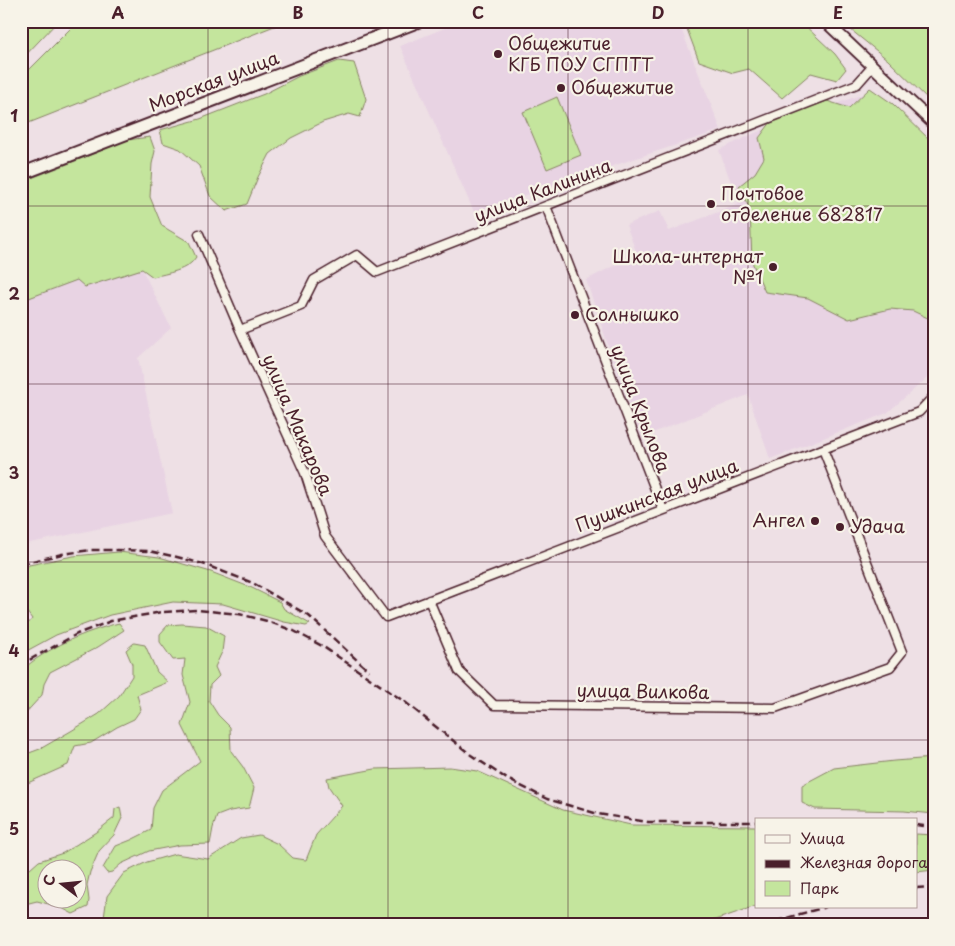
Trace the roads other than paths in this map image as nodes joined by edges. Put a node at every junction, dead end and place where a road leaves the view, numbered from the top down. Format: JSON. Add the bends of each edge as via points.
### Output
{"nodes":[{"id":1,"x":419,"y":21,"type":"edge"},
{"id":2,"x":825,"y":21,"type":"edge"},
{"id":3,"x":872,"y":66,"type":"junction"},
{"id":4,"x":934,"y":124,"type":"edge"},
{"id":5,"x":21,"y":174,"type":"edge"},
{"id":6,"x":546,"y":206,"type":"junction"},
{"id":7,"x":198,"y":234,"type":"dead end"},
{"id":8,"x":240,"y":330,"type":"junction"},
{"id":9,"x":934,"y":396,"type":"edge"},
{"id":10,"x":822,"y":449,"type":"junction"},
{"id":11,"x":663,"y":510,"type":"junction"},
{"id":12,"x":429,"y":600,"type":"junction"},
{"id":13,"x":386,"y":617,"type":"joint"}],
"edges":[{"from":1,"to":5,"type":"main road","name":"Морская улица"},
{"from":2,"to":3,"type":"street"},
{"from":3,"to":4,"type":"street"},
{"from":3,"to":6,"type":"street","name":"улица Калинина","via":[[857,84]]},
{"from":6,"to":8,"type":"street","name":"улица Калинина","via":[[377,272],[357,255],[314,280],[301,306]]},
{"from":6,"to":11,"type":"street","name":"улица Крылова"},
{"from":7,"to":8,"type":"street","name":"улица Макарова"},
{"from":8,"to":13,"type":"street","name":"улица Макарова","via":[[305,473],[325,536]]},
{"from":9,"to":10,"type":"street","name":"Пушкинская улица","via":[[919,412]]},
{"from":10,"to":11,"type":"street","name":"Пушкинская улица"},
{"from":10,"to":12,"type":"street","name":"улица Вилкова","via":[[902,652],[890,667],[775,708],[494,705],[459,671]]},
{"from":11,"to":12,"type":"street","name":"Пушкинская улица"},
{"from":12,"to":13,"type":"street","name":"Пушкинская улица"}]}
